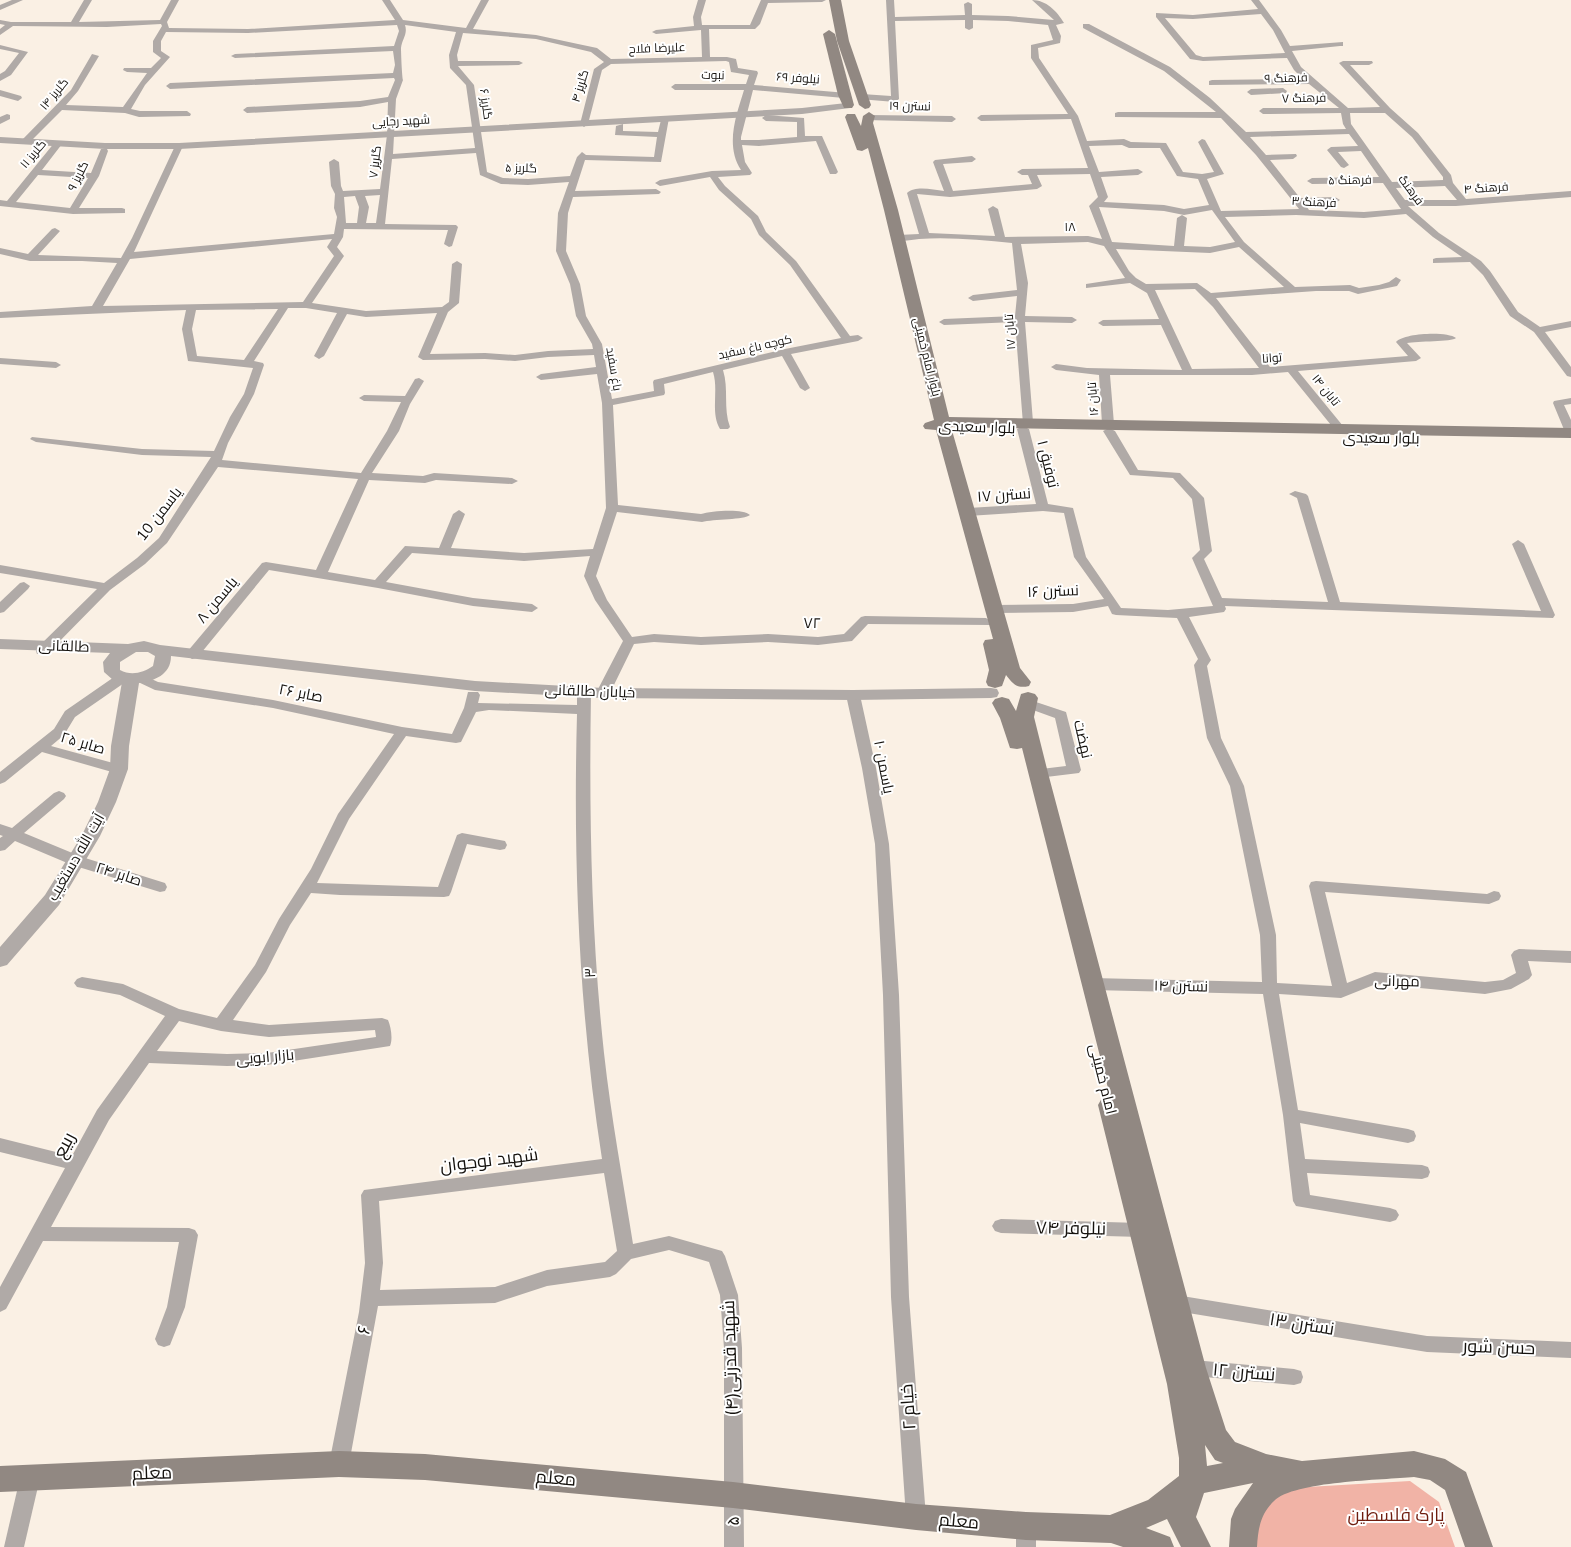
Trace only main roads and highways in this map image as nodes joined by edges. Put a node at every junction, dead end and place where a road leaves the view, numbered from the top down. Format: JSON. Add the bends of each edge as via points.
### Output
{"nodes":[{"id":1,"x":835,"y":0,"type":"edge"},
{"id":2,"x":827,"y":26,"type":"dead end"},
{"id":3,"x":848,"y":108,"type":"junction"},
{"id":4,"x":866,"y":109,"type":"junction"},
{"id":5,"x":938,"y":405,"type":"junction"},
{"id":6,"x":975,"y":425,"type":"junction"},
{"id":7,"x":940,"y":426,"type":"junction"},
{"id":8,"x":1301,"y":431,"type":"junction"},
{"id":9,"x":1571,"y":432,"type":"edge"},
{"id":10,"x":1571,"y":441,"type":"edge"},
{"id":11,"x":948,"y":446,"type":"junction"},
{"id":12,"x":991,"y":615,"type":"junction"},
{"id":13,"x":996,"y":693,"type":"junction"},
{"id":14,"x":1025,"y":694,"type":"junction"},
{"id":15,"x":1266,"y":1467,"type":"junction"},
{"id":16,"x":1193,"y":1470,"type":"junction"},
{"id":17,"x":1302,"y":1474,"type":"junction"},
{"id":18,"x":0,"y":1479,"type":"edge"},
{"id":19,"x":1111,"y":1529,"type":"junction"},
{"id":20,"x":1026,"y":1537,"type":"edge"},
{"id":21,"x":1160,"y":1547,"type":"edge"},
{"id":22,"x":1197,"y":1547,"type":"edge"},
{"id":23,"x":1243,"y":1547,"type":"edge"},
{"id":24,"x":1480,"y":1547,"type":"edge"}],
"edges":[{"from":1,"to":4,"type":"main road","name":"بلوار امام خمینی","via":[[843,41]]},
{"from":2,"to":3,"type":"main road","name":"بلوار امام خمینی"},
{"from":3,"to":4,"type":"main road","via":[[857,118]]},
{"from":3,"to":7,"type":"main road","name":"بلوار امام خمینی","via":[[858,132]]},
{"from":4,"to":5,"type":"main road","name":"بلوار امام خمینی"},
{"from":5,"to":6,"type":"main road"},
{"from":5,"to":7,"type":"main road","name":"بلوار امام خمینی"},
{"from":6,"to":7,"type":"main road","name":"بلوار سعیدی"},
{"from":6,"to":8,"type":"main road","name":"بلوار سعیدی"},
{"from":6,"to":11,"type":"main road","via":[[953,438]]},
{"from":7,"to":11,"type":"main road","name":"بلوار امام خمینی"},
{"from":7,"to":12,"type":"main road","name":"بلوار امام خمینی"},
{"from":8,"to":9,"type":"main road","name":"بلوار سعیدی","via":[[1339,428]]},
{"from":8,"to":10,"type":"main road","name":"بلوار سعیدی"},
{"from":11,"to":12,"type":"main road","name":"بلوار امام خمینی","via":[[968,512]]},
{"from":12,"to":13,"type":"main road","name":"بلوار امام خمینی","via":[[998,670]]},
{"from":12,"to":14,"type":"main road","name":"بلوار امام خمینی","via":[[1011,669]]},
{"from":13,"to":14,"type":"main road","via":[[1021,703]]},
{"from":13,"to":16,"type":"main road","name":"امام خمینی","via":[[1010,718],[1019,748],[1180,1384]]},
{"from":14,"to":15,"type":"main road","name":"امام خمینی","via":[[1024,717],[1038,773],[1193,1368],[1214,1436],[1225,1451]]},
{"from":15,"to":16,"type":"main road"},
{"from":15,"to":17,"type":"main road"},
{"from":16,"to":19,"type":"main road","via":[[1158,1509]]},
{"from":16,"to":22,"type":"main road","via":[[1181,1519]]},
{"from":17,"to":23,"type":"main road","via":[[1264,1492],[1245,1519]]},
{"from":17,"to":24,"type":"main road","via":[[1414,1464],[1435,1468],[1456,1480]]},
{"from":18,"to":20,"type":"main road","name":"معلم","via":[[339,1464],[425,1467],[733,1495],[916,1517]]},
{"from":19,"to":20,"type":"main road","name":"معلم"},
{"from":19,"to":21,"type":"main road"}]}
